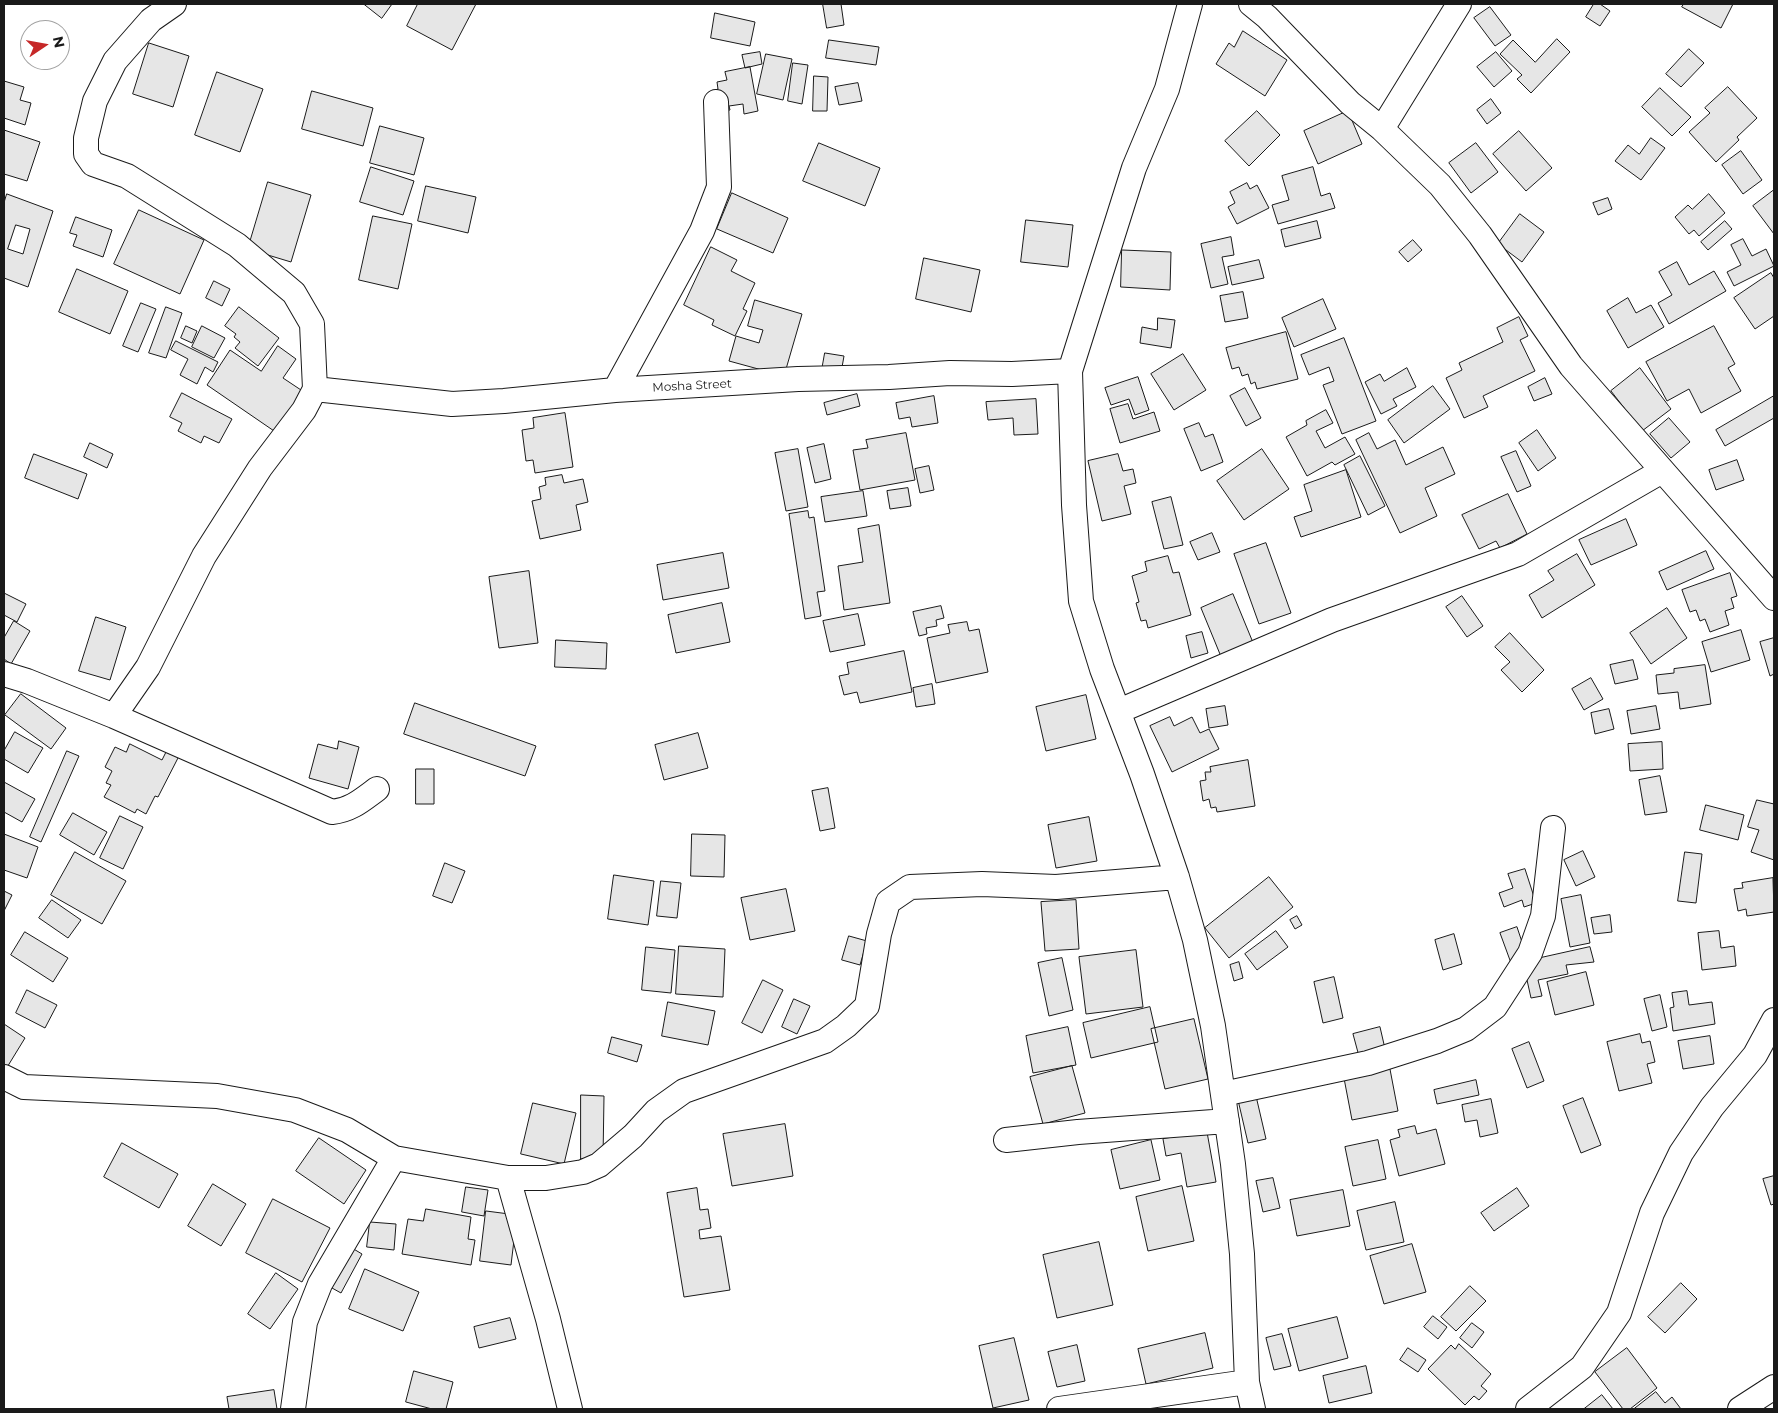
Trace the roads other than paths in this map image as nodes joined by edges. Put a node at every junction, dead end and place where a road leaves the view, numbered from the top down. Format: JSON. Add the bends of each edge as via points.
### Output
{"nodes":[{"id":1,"x":174,"y":4,"type":"edge"},
{"id":2,"x":1190,"y":4,"type":"edge"},
{"id":3,"x":1251,"y":4,"type":"edge"},
{"id":4,"x":1459,"y":4,"type":"edge"},
{"id":5,"x":716,"y":102,"type":"dead end"},
{"id":6,"x":1382,"y":129,"type":"junction"},
{"id":7,"x":1070,"y":371,"type":"junction"},
{"id":8,"x":315,"y":389,"type":"junction"},
{"id":9,"x":615,"y":390,"type":"junction"},
{"id":10,"x":1662,"y":471,"type":"junction"},
{"id":11,"x":1774,"y":598,"type":"edge"},
{"id":12,"x":4,"y":674,"type":"edge"},
{"id":13,"x":1119,"y":711,"type":"junction"},
{"id":14,"x":114,"y":716,"type":"junction"},
{"id":15,"x":378,"y":789,"type":"dead end"},
{"id":16,"x":1553,"y":828,"type":"dead end"},
{"id":17,"x":1177,"y":877,"type":"junction"},
{"id":18,"x":1774,"y":1020,"type":"edge"},
{"id":19,"x":4,"y":1077,"type":"edge"},
{"id":20,"x":1223,"y":1094,"type":"junction"},
{"id":21,"x":1227,"y":1121,"type":"junction"},
{"id":22,"x":1006,"y":1140,"type":"dead end"},
{"id":23,"x":394,"y":1158,"type":"junction"},
{"id":24,"x":508,"y":1178,"type":"junction"},
{"id":25,"x":1247,"y":1382,"type":"junction"},
{"id":26,"x":1774,"y":1387,"type":"edge"},
{"id":27,"x":293,"y":1409,"type":"edge"},
{"id":28,"x":570,"y":1409,"type":"edge"},
{"id":29,"x":1059,"y":1409,"type":"edge"},
{"id":30,"x":1253,"y":1409,"type":"edge"},
{"id":31,"x":1528,"y":1409,"type":"edge"},
{"id":32,"x":1740,"y":1409,"type":"edge"}],
"edges":[{"from":1,"to":8,"type":"street","via":[[151,20],[115,61],[95,101],[86,138],[86,154],[94,164],[127,176],[236,245],[294,293],[312,324]]},
{"from":2,"to":7,"type":"street","via":[[1167,89],[1134,168]]},
{"from":3,"to":6,"type":"street","via":[[1350,103]]},
{"from":4,"to":6,"type":"street"},
{"from":5,"to":9,"type":"street","via":[[719,187],[702,231]]},
{"from":6,"to":10,"type":"street","via":[[1440,185],[1480,235],[1571,366]]},
{"from":7,"to":9,"type":"street","name":"Mosha Street","via":[[798,379]]},
{"from":7,"to":13,"type":"street","via":[[1081,601]]},
{"from":8,"to":9,"type":"street","name":"Mosha Street","via":[[452,404]]},
{"from":8,"to":14,"type":"street","via":[[204,556],[148,667]]},
{"from":10,"to":11,"type":"street"},
{"from":10,"to":13,"type":"street","via":[[1518,554],[1332,620]]},
{"from":12,"to":14,"type":"street"},
{"from":13,"to":17,"type":"street"},
{"from":14,"to":15,"type":"street","via":[[332,812],[355,806]]},
{"from":16,"to":20,"type":"street","via":[[1543,916],[1530,953],[1495,1007],[1466,1029],[1437,1041],[1368,1063]]},
{"from":17,"to":20,"type":"street","via":[[1195,940]]},
{"from":17,"to":24,"type":"street","via":[[1056,887],[910,886],[888,902],[867,1006],[825,1041],[684,1091],[656,1111],[599,1165],[583,1172],[546,1178]]},
{"from":18,"to":31,"type":"street","via":[[1755,1055],[1712,1107],[1681,1153],[1652,1213],[1619,1312],[1582,1367]]},
{"from":19,"to":23,"type":"street","via":[[24,1087],[217,1096],[295,1110],[347,1130]]},
{"from":20,"to":21,"type":"street"},
{"from":21,"to":22,"type":"street"},
{"from":21,"to":25,"type":"street","via":[[1242,1254]]},
{"from":23,"to":24,"type":"street"},
{"from":23,"to":27,"type":"street","via":[[320,1284],[305,1322]]},
{"from":24,"to":28,"type":"street"},
{"from":25,"to":29,"type":"street"},
{"from":25,"to":30,"type":"street"},
{"from":26,"to":32,"type":"street"}]}
